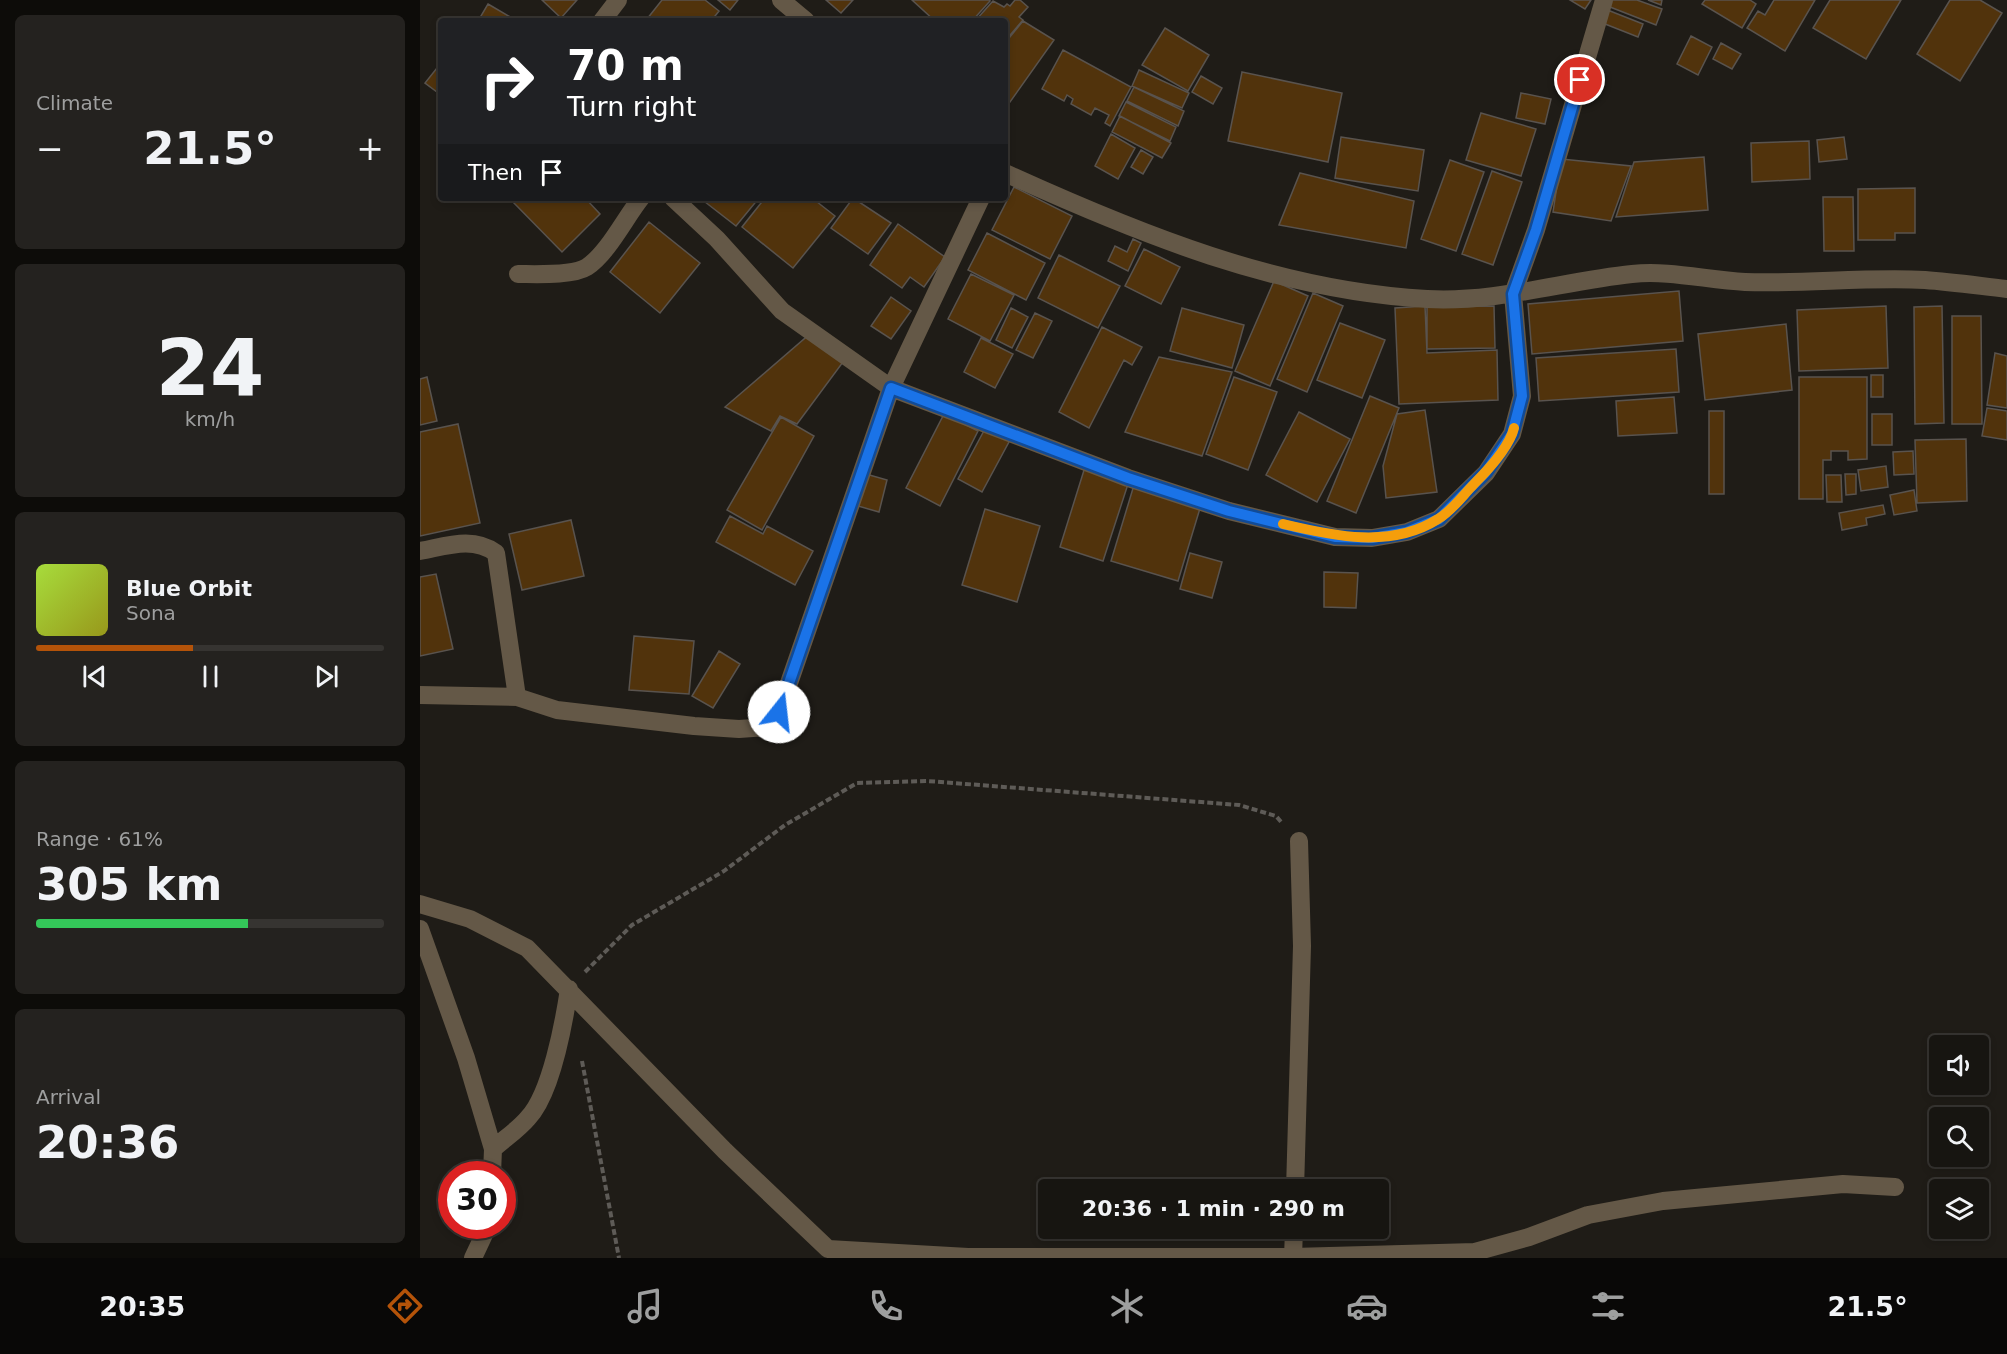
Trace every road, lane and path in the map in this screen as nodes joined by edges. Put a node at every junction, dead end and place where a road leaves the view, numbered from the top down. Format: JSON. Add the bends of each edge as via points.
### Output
{"nodes":[{"id":1,"x":618,"y":0,"type":"edge"},
{"id":2,"x":781,"y":0,"type":"edge"},
{"id":3,"x":1604,"y":0,"type":"edge"},
{"id":4,"x":604,"y":18,"type":"edge"},
{"id":5,"x":802,"y":18,"type":"edge"},
{"id":6,"x":1008,"y":174,"type":"edge"},
{"id":7,"x":639,"y":201,"type":"edge"},
{"id":8,"x":676,"y":201,"type":"edge"},
{"id":9,"x":980,"y":201,"type":"edge"},
{"id":10,"x":518,"y":274,"type":"dead end"},
{"id":11,"x":2007,"y":289,"type":"edge"},
{"id":12,"x":1513,"y":294,"type":"junction"},
{"id":13,"x":891,"y":388,"type":"junction"},
{"id":14,"x":420,"y":551,"type":"edge"},
{"id":15,"x":420,"y":694,"type":"edge"},
{"id":16,"x":517,"y":697,"type":"junction"},
{"id":17,"x":1299,"y":841,"type":"joint"},
{"id":18,"x":420,"y":904,"type":"edge"},
{"id":19,"x":420,"y":929,"type":"edge"},
{"id":20,"x":569,"y":989,"type":"junction"},
{"id":21,"x":582,"y":1059,"type":"dead end"},
{"id":22,"x":493,"y":1149,"type":"junction"},
{"id":23,"x":493,"y":1161,"type":"edge"},
{"id":24,"x":1295,"y":1179,"type":"edge"},
{"id":25,"x":1895,"y":1186,"type":"dead end"},
{"id":26,"x":482,"y":1239,"type":"edge"},
{"id":27,"x":1294,"y":1239,"type":"edge"},
{"id":28,"x":1293,"y":1257,"type":"edge"},
{"id":29,"x":473,"y":1258,"type":"edge"},
{"id":30,"x":619,"y":1258,"type":"edge"}],
"edges":[{"from":1,"to":4,"type":"street"},
{"from":2,"to":5,"type":"street"},
{"from":3,"to":12,"type":"street","via":[[1536,230]]},
{"from":6,"to":12,"type":"street","via":[[1083,209],[1166,240],[1248,268],[1308,283],[1430,299]]},
{"from":7,"to":10,"type":"street","via":[[586,268],[554,274]]},
{"from":8,"to":13,"type":"street","via":[[717,239],[782,311]]},
{"from":9,"to":13,"type":"street"},
{"from":11,"to":12,"type":"street","via":[[1925,280],[1746,282],[1658,273]]},
{"from":12,"to":13,"type":"street","via":[[1522,396],[1512,434],[1486,472],[1439,519],[1407,532],[1372,538],[1335,537],[1229,511],[1128,478]]},
{"from":13,"to":16,"type":"street","via":[[779,712],[769,727],[739,729],[648,721],[558,710]]},
{"from":14,"to":16,"type":"street","via":[[468,542],[486,545],[496,553]]},
{"from":15,"to":16,"type":"street"},
{"from":17,"to":20,"type":"path","via":[[1276,816],[1239,805],[927,780],[857,783],[785,825],[724,871],[632,925]]},
{"from":17,"to":24,"type":"street","via":[[1302,946]]},
{"from":18,"to":20,"type":"street","via":[[470,919],[527,948]]},
{"from":19,"to":22,"type":"street","via":[[466,1058]]},
{"from":20,"to":22,"type":"street","via":[[563,1037],[545,1086],[530,1117]]},
{"from":20,"to":28,"type":"street","via":[[725,1151],[828,1249],[968,1257]]},
{"from":21,"to":30,"type":"path"},
{"from":22,"to":23,"type":"street"},
{"from":25,"to":28,"type":"street","via":[[1843,1184],[1663,1201],[1588,1215],[1475,1252]]},
{"from":26,"to":29,"type":"street"},
{"from":27,"to":28,"type":"street"}]}
